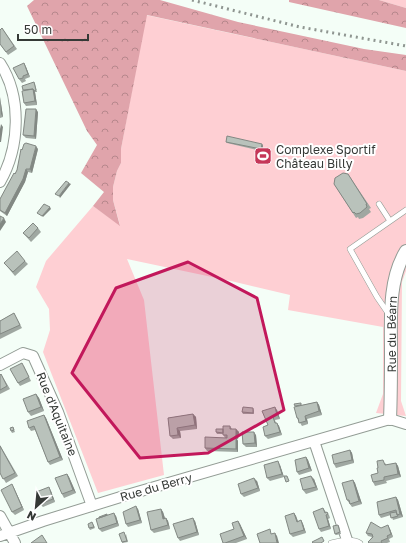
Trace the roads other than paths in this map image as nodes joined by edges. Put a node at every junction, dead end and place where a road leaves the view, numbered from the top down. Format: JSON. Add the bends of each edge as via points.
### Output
{"nodes":[{"id":1,"x":0,"y":63,"type":"edge"},
{"id":2,"x":0,"y":182,"type":"edge"},
{"id":3,"x":379,"y":204,"type":"dead end"},
{"id":4,"x":406,"y":210,"type":"edge"},
{"id":5,"x":390,"y":221,"type":"junction"},
{"id":6,"x":406,"y":251,"type":"edge"},
{"id":7,"x":391,"y":317,"type":"junction"},
{"id":8,"x":0,"y":365,"type":"edge"},
{"id":9,"x":390,"y":419,"type":"junction"},
{"id":10,"x":406,"y":424,"type":"edge"},
{"id":11,"x":314,"y":441,"type":"junction"},
{"id":12,"x":92,"y":506,"type":"junction"},
{"id":13,"x":0,"y":516,"type":"edge"},
{"id":14,"x":5,"y":535,"type":"edge"},
{"id":15,"x":347,"y":540,"type":"junction"},
{"id":16,"x":15,"y":543,"type":"edge"},
{"id":17,"x":333,"y":543,"type":"edge"},
{"id":18,"x":360,"y":543,"type":"edge"}],
"edges":[{"from":1,"to":2,"type":"street","via":[[11,89],[15,124],[11,156]]},
{"from":3,"to":5,"type":"lane"},
{"from":4,"to":5,"type":"lane"},
{"from":5,"to":7,"type":"lane","via":[[350,249]]},
{"from":6,"to":7,"type":"street","name":"Rue du Béarn","via":[[396,272]]},
{"from":7,"to":9,"type":"street","name":"Rue du Béarn"},
{"from":8,"to":12,"type":"street","name":"Rue d'Aquitaine","via":[[23,353],[33,356],[46,382]]},
{"from":9,"to":10,"type":"street"},
{"from":9,"to":11,"type":"street","name":"Rue du Berry"},
{"from":11,"to":12,"type":"street","name":"Rue du Berry"},
{"from":11,"to":15,"type":"street"},
{"from":12,"to":14,"type":"street","name":"Rue du Berry"},
{"from":13,"to":14,"type":"street"},
{"from":14,"to":16,"type":"street"},
{"from":15,"to":17,"type":"lane"},
{"from":15,"to":18,"type":"lane"}]}
